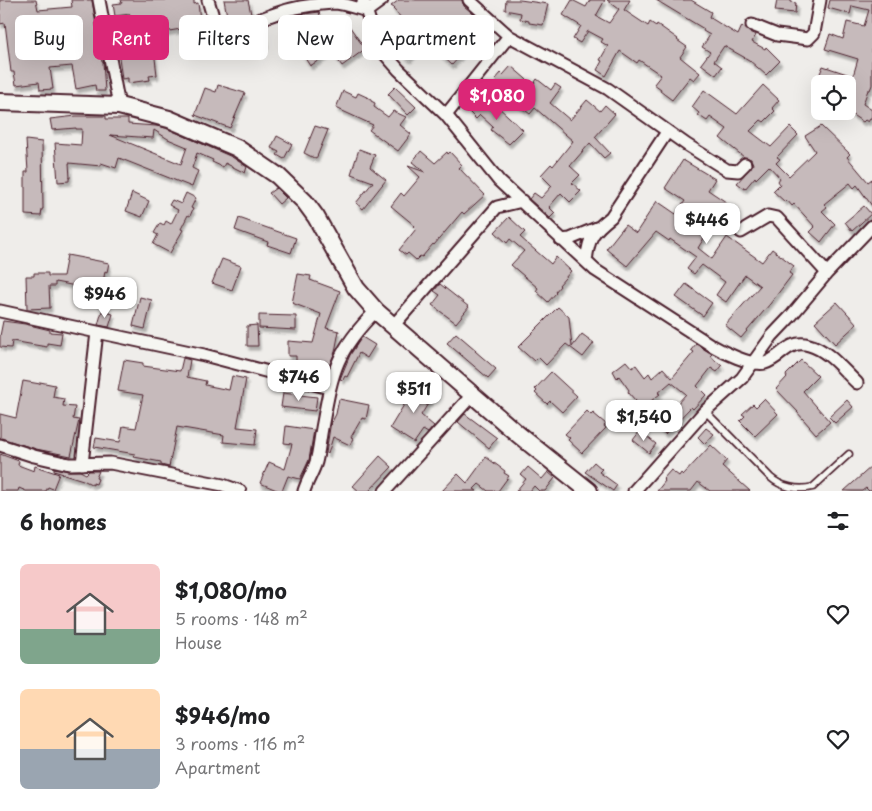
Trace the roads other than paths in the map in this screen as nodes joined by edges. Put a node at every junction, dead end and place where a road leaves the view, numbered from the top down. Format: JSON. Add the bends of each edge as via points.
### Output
{"nodes":[{"id":1,"x":99,"y":0,"type":"edge"},
{"id":2,"x":208,"y":0,"type":"edge"},
{"id":3,"x":382,"y":0,"type":"edge"},
{"id":4,"x":469,"y":0,"type":"edge"},
{"id":5,"x":820,"y":0,"type":"edge"},
{"id":6,"x":365,"y":6,"type":"edge"},
{"id":7,"x":752,"y":26,"type":"dead end"},
{"id":8,"x":510,"y":36,"type":"junction"},
{"id":9,"x":0,"y":102,"type":"edge"},
{"id":10,"x":119,"y":106,"type":"junction"},
{"id":11,"x":446,"y":115,"type":"junction"},
{"id":12,"x":667,"y":132,"type":"junction"},
{"id":13,"x":745,"y":164,"type":"dead end"},
{"id":14,"x":499,"y":181,"type":"junction"},
{"id":15,"x":522,"y":201,"type":"junction"},
{"id":16,"x":497,"y":206,"type":"junction"},
{"id":17,"x":872,"y":226,"type":"edge"},
{"id":18,"x":599,"y":227,"type":"junction"},
{"id":19,"x":741,"y":232,"type":"dead end"},
{"id":20,"x":561,"y":240,"type":"junction"},
{"id":21,"x":586,"y":261,"type":"junction"},
{"id":22,"x":827,"y":273,"type":"junction"},
{"id":23,"x":0,"y":311,"type":"edge"},
{"id":24,"x":376,"y":311,"type":"junction"},
{"id":25,"x":393,"y":326,"type":"junction"},
{"id":26,"x":97,"y":332,"type":"junction"},
{"id":27,"x":753,"y":362,"type":"junction"},
{"id":28,"x":857,"y":383,"type":"dead end"},
{"id":29,"x":329,"y":388,"type":"junction"},
{"id":30,"x":473,"y":394,"type":"junction"},
{"id":31,"x":705,"y":411,"type":"junction"},
{"id":32,"x":0,"y":445,"type":"edge"},
{"id":33,"x":849,"y":454,"type":"dead end"},
{"id":34,"x":82,"y":464,"type":"junction"},
{"id":35,"x":240,"y":491,"type":"edge"},
{"id":36,"x":304,"y":491,"type":"edge"},
{"id":37,"x":385,"y":491,"type":"edge"},
{"id":38,"x":589,"y":491,"type":"edge"},
{"id":39,"x":634,"y":491,"type":"edge"}],
"edges":[{"from":1,"to":10,"type":"street"},
{"from":2,"to":6,"type":"street","via":[[214,20],[232,26],[291,9],[335,3]]},
{"from":3,"to":6,"type":"street"},
{"from":4,"to":8,"type":"street"},
{"from":5,"to":7,"type":"street","via":[[814,33],[808,39],[777,35]]},
{"from":6,"to":11,"type":"street","via":[[374,35],[384,53]]},
{"from":8,"to":11,"type":"street"},
{"from":8,"to":12,"type":"street","via":[[608,89]]},
{"from":9,"to":10,"type":"street"},
{"from":10,"to":24,"type":"street","via":[[169,119],[204,133],[237,148],[278,176],[316,217],[356,288]]},
{"from":11,"to":14,"type":"street"},
{"from":12,"to":13,"type":"street","via":[[727,170],[738,170]]},
{"from":12,"to":18,"type":"street","via":[[611,217]]},
{"from":14,"to":15,"type":"street"},
{"from":14,"to":16,"type":"street"},
{"from":15,"to":16,"type":"street"},
{"from":15,"to":20,"type":"street"},
{"from":16,"to":25,"type":"street"},
{"from":17,"to":22,"type":"street"},
{"from":18,"to":20,"type":"street"},
{"from":18,"to":21,"type":"street","via":[[589,240]]},
{"from":19,"to":22,"type":"street","via":[[768,216],[777,218]]},
{"from":20,"to":21,"type":"street"},
{"from":21,"to":27,"type":"street","via":[[612,282],[711,345]]},
{"from":22,"to":27,"type":"street"},
{"from":23,"to":26,"type":"street"},
{"from":24,"to":25,"type":"street"},
{"from":24,"to":29,"type":"street","via":[[354,334],[338,358]]},
{"from":25,"to":30,"type":"street"},
{"from":26,"to":29,"type":"street","via":[[204,354]]},
{"from":26,"to":34,"type":"street"},
{"from":27,"to":28,"type":"street","via":[[763,364],[794,345],[809,345],[825,353]]},
{"from":27,"to":31,"type":"street","via":[[742,378]]},
{"from":29,"to":36,"type":"street","via":[[316,463]]},
{"from":30,"to":37,"type":"street"},
{"from":30,"to":38,"type":"street"},
{"from":31,"to":33,"type":"lane","via":[[770,477],[792,489],[808,490],[813,487]]},
{"from":31,"to":39,"type":"street"},
{"from":32,"to":34,"type":"street","via":[[34,456]]},
{"from":34,"to":35,"type":"street","via":[[118,464]]}]}
